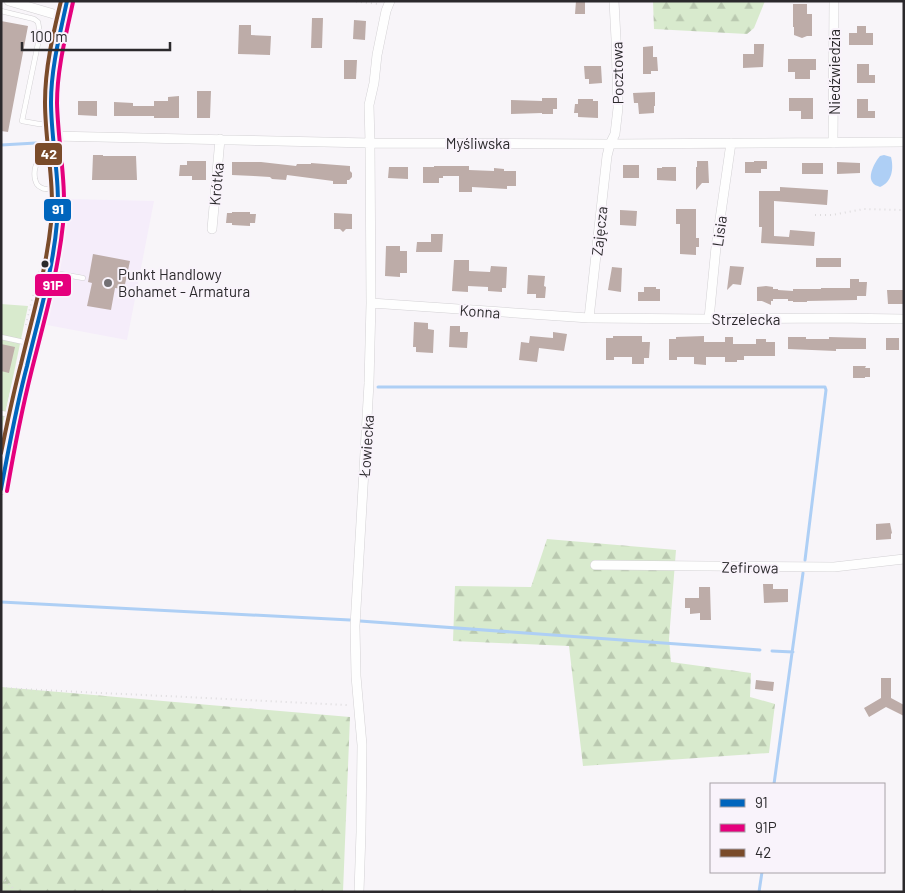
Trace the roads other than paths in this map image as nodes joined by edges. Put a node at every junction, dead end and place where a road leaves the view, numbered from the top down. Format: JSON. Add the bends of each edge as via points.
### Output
{"nodes":[{"id":1,"x":9,"y":1,"type":"edge"},
{"id":2,"x":67,"y":1,"type":"edge"},
{"id":3,"x":390,"y":1,"type":"edge"},
{"id":4,"x":614,"y":1,"type":"edge"},
{"id":5,"x":834,"y":1,"type":"edge"},
{"id":6,"x":1,"y":11,"type":"edge"},
{"id":7,"x":64,"y":17,"type":"junction"},
{"id":8,"x":52,"y":124,"type":"junction"},
{"id":9,"x":220,"y":139,"type":"junction"},
{"id":10,"x":53,"y":140,"type":"junction"},
{"id":11,"x":904,"y":142,"type":"edge"},
{"id":12,"x":370,"y":143,"type":"junction"},
{"id":13,"x":731,"y":143,"type":"junction"},
{"id":14,"x":833,"y":143,"type":"junction"},
{"id":15,"x":610,"y":144,"type":"junction"},
{"id":16,"x":58,"y":189,"type":"junction"},
{"id":17,"x":212,"y":229,"type":"dead end"},
{"id":18,"x":49,"y":272,"type":"junction"},
{"id":19,"x":82,"y":278,"type":"dead end"},
{"id":20,"x":371,"y":303,"type":"junction"},
{"id":21,"x":589,"y":318,"type":"junction"},
{"id":22,"x":709,"y":319,"type":"junction"},
{"id":23,"x":904,"y":319,"type":"edge"},
{"id":24,"x":1,"y":337,"type":"edge"},
{"id":25,"x":33,"y":344,"type":"junction"},
{"id":26,"x":1,"y":413,"type":"edge"},
{"id":27,"x":15,"y":416,"type":"junction"},
{"id":28,"x":1,"y":490,"type":"edge"},
{"id":29,"x":904,"y":559,"type":"edge"},
{"id":30,"x":595,"y":565,"type":"dead end"},
{"id":31,"x":359,"y":892,"type":"edge"}],
"edges":[{"from":1,"to":7,"type":"street"},
{"from":2,"to":7,"type":"street"},
{"from":3,"to":12,"type":"street","name":"Łowiecka","via":[[369,104]]},
{"from":4,"to":15,"type":"street","name":"Pocztowa","via":[[618,108],[615,134]]},
{"from":5,"to":14,"type":"street","name":"Niedźwiedzia"},
{"from":6,"to":8,"type":"lane","via":[[38,22],[40,34],[22,121]]},
{"from":7,"to":8,"type":"street","via":[[51,92]]},
{"from":8,"to":10,"type":"street"},
{"from":9,"to":10,"type":"street","name":"Myśliwska"},
{"from":9,"to":12,"type":"street","name":"Myśliwska"},
{"from":9,"to":17,"type":"street","name":"Krótka"},
{"from":10,"to":16,"type":"street"},
{"from":10,"to":16,"type":"lane","via":[[36,164],[34,174],[39,187]]},
{"from":11,"to":14,"type":"street","name":"Myśliwska"},
{"from":12,"to":15,"type":"street","name":"Myśliwska"},
{"from":12,"to":20,"type":"street","name":"Łowiecka"},
{"from":13,"to":14,"type":"street","name":"Myśliwska"},
{"from":13,"to":15,"type":"street","name":"Myśliwska"},
{"from":13,"to":22,"type":"street","name":"Lisia"},
{"from":15,"to":21,"type":"street","name":"Zajęcza"},
{"from":16,"to":18,"type":"street","via":[[57,224]]},
{"from":18,"to":19,"type":"lane"},
{"from":18,"to":25,"type":"street"},
{"from":20,"to":21,"type":"street","name":"Konna"},
{"from":20,"to":31,"type":"street","name":"Łowiecka","via":[[370,383],[355,626],[362,745]]},
{"from":21,"to":22,"type":"street","name":"Strzelecka"},
{"from":22,"to":23,"type":"street","name":"Strzelecka"},
{"from":24,"to":25,"type":"lane"},
{"from":25,"to":27,"type":"street"},
{"from":26,"to":27,"type":"lane"},
{"from":27,"to":28,"type":"street"},
{"from":29,"to":30,"type":"street","name":"Zefirowa","via":[[834,567]]}]}
